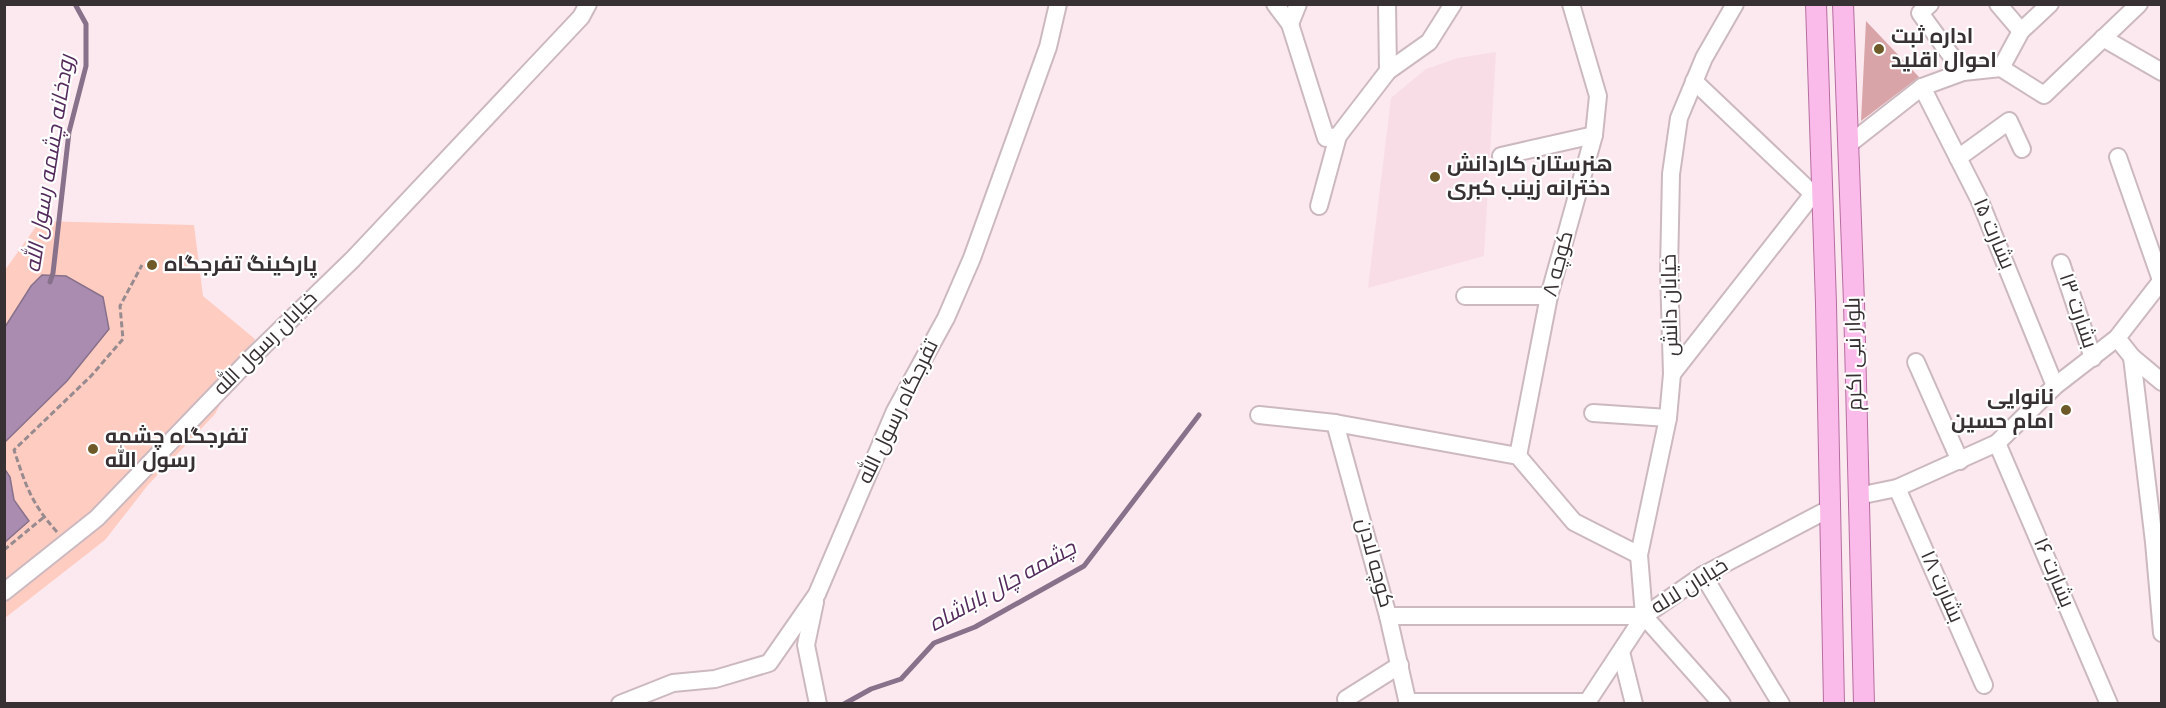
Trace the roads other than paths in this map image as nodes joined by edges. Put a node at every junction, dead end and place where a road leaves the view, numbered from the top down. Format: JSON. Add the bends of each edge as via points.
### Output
{"nodes":[{"id":1,"x":588,"y":4,"type":"edge"},
{"id":2,"x":1058,"y":4,"type":"edge"},
{"id":3,"x":1275,"y":4,"type":"edge"},
{"id":4,"x":1298,"y":4,"type":"edge"},
{"id":5,"x":1387,"y":4,"type":"edge"},
{"id":6,"x":1453,"y":4,"type":"edge"},
{"id":7,"x":1571,"y":4,"type":"edge"},
{"id":8,"x":1735,"y":4,"type":"edge"},
{"id":9,"x":1816,"y":4,"type":"edge"},
{"id":10,"x":1843,"y":4,"type":"edge"},
{"id":11,"x":1929,"y":4,"type":"edge"},
{"id":12,"x":1998,"y":4,"type":"edge"},
{"id":13,"x":2050,"y":4,"type":"edge"},
{"id":14,"x":2139,"y":4,"type":"edge"},
{"id":15,"x":1290,"y":24,"type":"junction"},
{"id":16,"x":2021,"y":31,"type":"junction"},
{"id":17,"x":2103,"y":38,"type":"junction"},
{"id":18,"x":2001,"y":68,"type":"junction"},
{"id":19,"x":1388,"y":71,"type":"junction"},
{"id":20,"x":1963,"y":72,"type":"junction"},
{"id":21,"x":2162,"y":72,"type":"edge"},
{"id":22,"x":1694,"y":81,"type":"junction"},
{"id":23,"x":1922,"y":87,"type":"junction"},
{"id":24,"x":1594,"y":135,"type":"junction"},
{"id":25,"x":1338,"y":136,"type":"junction"},
{"id":26,"x":1848,"y":145,"type":"junction"},
{"id":27,"x":2022,"y":149,"type":"dead end"},
{"id":28,"x":1501,"y":156,"type":"dead end"},
{"id":29,"x":2118,"y":157,"type":"dead end"},
{"id":30,"x":1958,"y":158,"type":"junction"},
{"id":31,"x":1818,"y":191,"type":"junction"},
{"id":32,"x":1319,"y":206,"type":"dead end"},
{"id":33,"x":2061,"y":263,"type":"dead end"},
{"id":34,"x":2161,"y":280,"type":"edge"},
{"id":35,"x":1465,"y":296,"type":"dead end"},
{"id":36,"x":1549,"y":296,"type":"junction"},
{"id":37,"x":1854,"y":303,"type":"junction"},
{"id":38,"x":1826,"y":304,"type":"junction"},
{"id":39,"x":2116,"y":338,"type":"junction"},
{"id":40,"x":2132,"y":357,"type":"junction"},
{"id":41,"x":2093,"y":358,"type":"junction"},
{"id":42,"x":1916,"y":362,"type":"dead end"},
{"id":43,"x":1672,"y":374,"type":"junction"},
{"id":44,"x":2162,"y":382,"type":"edge"},
{"id":45,"x":2055,"y":386,"type":"junction"},
{"id":46,"x":1593,"y":413,"type":"dead end"},
{"id":47,"x":1259,"y":415,"type":"dead end"},
{"id":48,"x":1668,"y":418,"type":"junction"},
{"id":49,"x":1335,"y":423,"type":"junction"},
{"id":50,"x":1997,"y":443,"type":"junction"},
{"id":51,"x":1518,"y":456,"type":"junction"},
{"id":52,"x":1960,"y":461,"type":"junction"},
{"id":53,"x":1897,"y":488,"type":"junction"},
{"id":54,"x":1857,"y":496,"type":"junction"},
{"id":55,"x":1829,"y":508,"type":"junction"},
{"id":56,"x":2158,"y":543,"type":"edge"},
{"id":57,"x":1639,"y":555,"type":"junction"},
{"id":58,"x":1703,"y":575,"type":"junction"},
{"id":59,"x":4,"y":592,"type":"edge"},
{"id":60,"x":817,"y":594,"type":"junction"},
{"id":61,"x":1388,"y":616,"type":"junction"},
{"id":62,"x":1644,"y":616,"type":"junction"},
{"id":63,"x":2162,"y":633,"type":"edge"},
{"id":64,"x":1621,"y":652,"type":"junction"},
{"id":65,"x":1400,"y":665,"type":"junction"},
{"id":66,"x":1984,"y":685,"type":"dead end"},
{"id":67,"x":1346,"y":699,"type":"dead end"},
{"id":68,"x":1408,"y":703,"type":"edge"},
{"id":69,"x":1587,"y":703,"type":"edge"},
{"id":70,"x":620,"y":704,"type":"edge"},
{"id":71,"x":818,"y":704,"type":"edge"},
{"id":72,"x":1634,"y":704,"type":"edge"},
{"id":73,"x":1722,"y":704,"type":"edge"},
{"id":74,"x":1781,"y":704,"type":"edge"},
{"id":75,"x":1834,"y":704,"type":"edge"},
{"id":76,"x":1864,"y":704,"type":"edge"},
{"id":77,"x":2109,"y":704,"type":"edge"}],
"edges":[{"from":1,"to":59,"type":"street","name":"خیابان رسول الله","via":[[581,17],[353,259],[97,518]]},
{"from":2,"to":60,"type":"street","name":"تفرجگاه رسول الله","via":[[1048,47],[972,258],[946,318],[895,411]]},
{"from":3,"to":15,"type":"street"},
{"from":4,"to":15,"type":"street"},
{"from":5,"to":19,"type":"street"},
{"from":6,"to":19,"type":"street","via":[[1429,42]]},
{"from":7,"to":24,"type":"street","name":"کوچه ۸","via":[[1598,96]]},
{"from":8,"to":22,"type":"street","name":"خیابان دانش"},
{"from":9,"to":31,"type":"main road","name":"بلوار نبی اکرم"},
{"from":10,"to":26,"type":"main road","name":"بلوار نبی اکرم"},
{"from":11,"to":20,"type":"street","via":[[1920,14]]},
{"from":12,"to":16,"type":"street"},
{"from":13,"to":16,"type":"street"},
{"from":14,"to":17,"type":"street"},
{"from":15,"to":25,"type":"street","via":[[1326,138]]},
{"from":16,"to":18,"type":"street"},
{"from":17,"to":18,"type":"street","via":[[2044,95]]},
{"from":17,"to":21,"type":"street"},
{"from":18,"to":20,"type":"street"},
{"from":19,"to":25,"type":"street"},
{"from":20,"to":23,"type":"street"},
{"from":22,"to":31,"type":"street"},
{"from":22,"to":43,"type":"street","name":"خیابان دانش","via":[[1679,118],[1671,174]]},
{"from":23,"to":26,"type":"street"},
{"from":23,"to":30,"type":"street","name":"بشارت ۱۵"},
{"from":24,"to":28,"type":"street"},
{"from":24,"to":36,"type":"street","name":"کوچه ۸"},
{"from":25,"to":32,"type":"street"},
{"from":26,"to":37,"type":"main road","name":"بلوار نبی اکرم"},
{"from":27,"to":30,"type":"street","via":[[2009,122]]},
{"from":29,"to":34,"type":"street"},
{"from":30,"to":45,"type":"street","name":"بشارت ۱۵","via":[[1979,199]]},
{"from":31,"to":38,"type":"main road","name":"بلوار نبی اکرم"},
{"from":31,"to":43,"type":"street"},
{"from":33,"to":41,"type":"street","name":"بشارت ۱۳"},
{"from":34,"to":39,"type":"street"},
{"from":35,"to":36,"type":"street"},
{"from":36,"to":51,"type":"street","name":"کوچه ۸"},
{"from":37,"to":38,"type":"main road"},
{"from":37,"to":54,"type":"main road","name":"بلوار نبی اکرم"},
{"from":38,"to":55,"type":"main road","name":"بلوار نبی اکرم"},
{"from":39,"to":40,"type":"street"},
{"from":39,"to":41,"type":"street"},
{"from":40,"to":44,"type":"street"},
{"from":40,"to":56,"type":"street"},
{"from":41,"to":45,"type":"street"},
{"from":42,"to":52,"type":"street"},
{"from":43,"to":48,"type":"street","name":"خیابان دانش"},
{"from":45,"to":50,"type":"street"},
{"from":46,"to":48,"type":"street"},
{"from":47,"to":49,"type":"street"},
{"from":48,"to":57,"type":"street","name":"خیابان دانش"},
{"from":49,"to":51,"type":"street"},
{"from":49,"to":61,"type":"street","name":"کوچه لادن"},
{"from":50,"to":52,"type":"street"},
{"from":50,"to":77,"type":"street","name":"بشارت ۱۶"},
{"from":51,"to":57,"type":"street","via":[[1574,522]]},
{"from":52,"to":53,"type":"street"},
{"from":53,"to":54,"type":"street"},
{"from":53,"to":66,"type":"street","name":"بشارت ۱۸"},
{"from":54,"to":76,"type":"main road","name":"بلوار نبی اکرم"},
{"from":55,"to":58,"type":"street","name":"خیابان لاله"},
{"from":55,"to":75,"type":"main road","name":"بلوار نبی اکرم"},
{"from":56,"to":63,"type":"street"},
{"from":57,"to":62,"type":"street","name":"خیابان دانش"},
{"from":58,"to":62,"type":"street","name":"خیابان لاله"},
{"from":58,"to":74,"type":"street"},
{"from":60,"to":70,"type":"street","name":"تفرجگاه رسول الله","via":[[770,663],[715,679],[673,683]]},
{"from":60,"to":71,"type":"street","via":[[806,645]]},
{"from":61,"to":62,"type":"street"},
{"from":61,"to":65,"type":"street","name":"کوچه لادن"},
{"from":62,"to":64,"type":"street","name":"خیابان لاله"},
{"from":62,"to":73,"type":"street"},
{"from":64,"to":69,"type":"street","name":"خیابان لاله"},
{"from":64,"to":72,"type":"street"},
{"from":65,"to":67,"type":"street"},
{"from":65,"to":68,"type":"street","name":"کوچه لادن"},
{"from":68,"to":69,"type":"street"}]}
